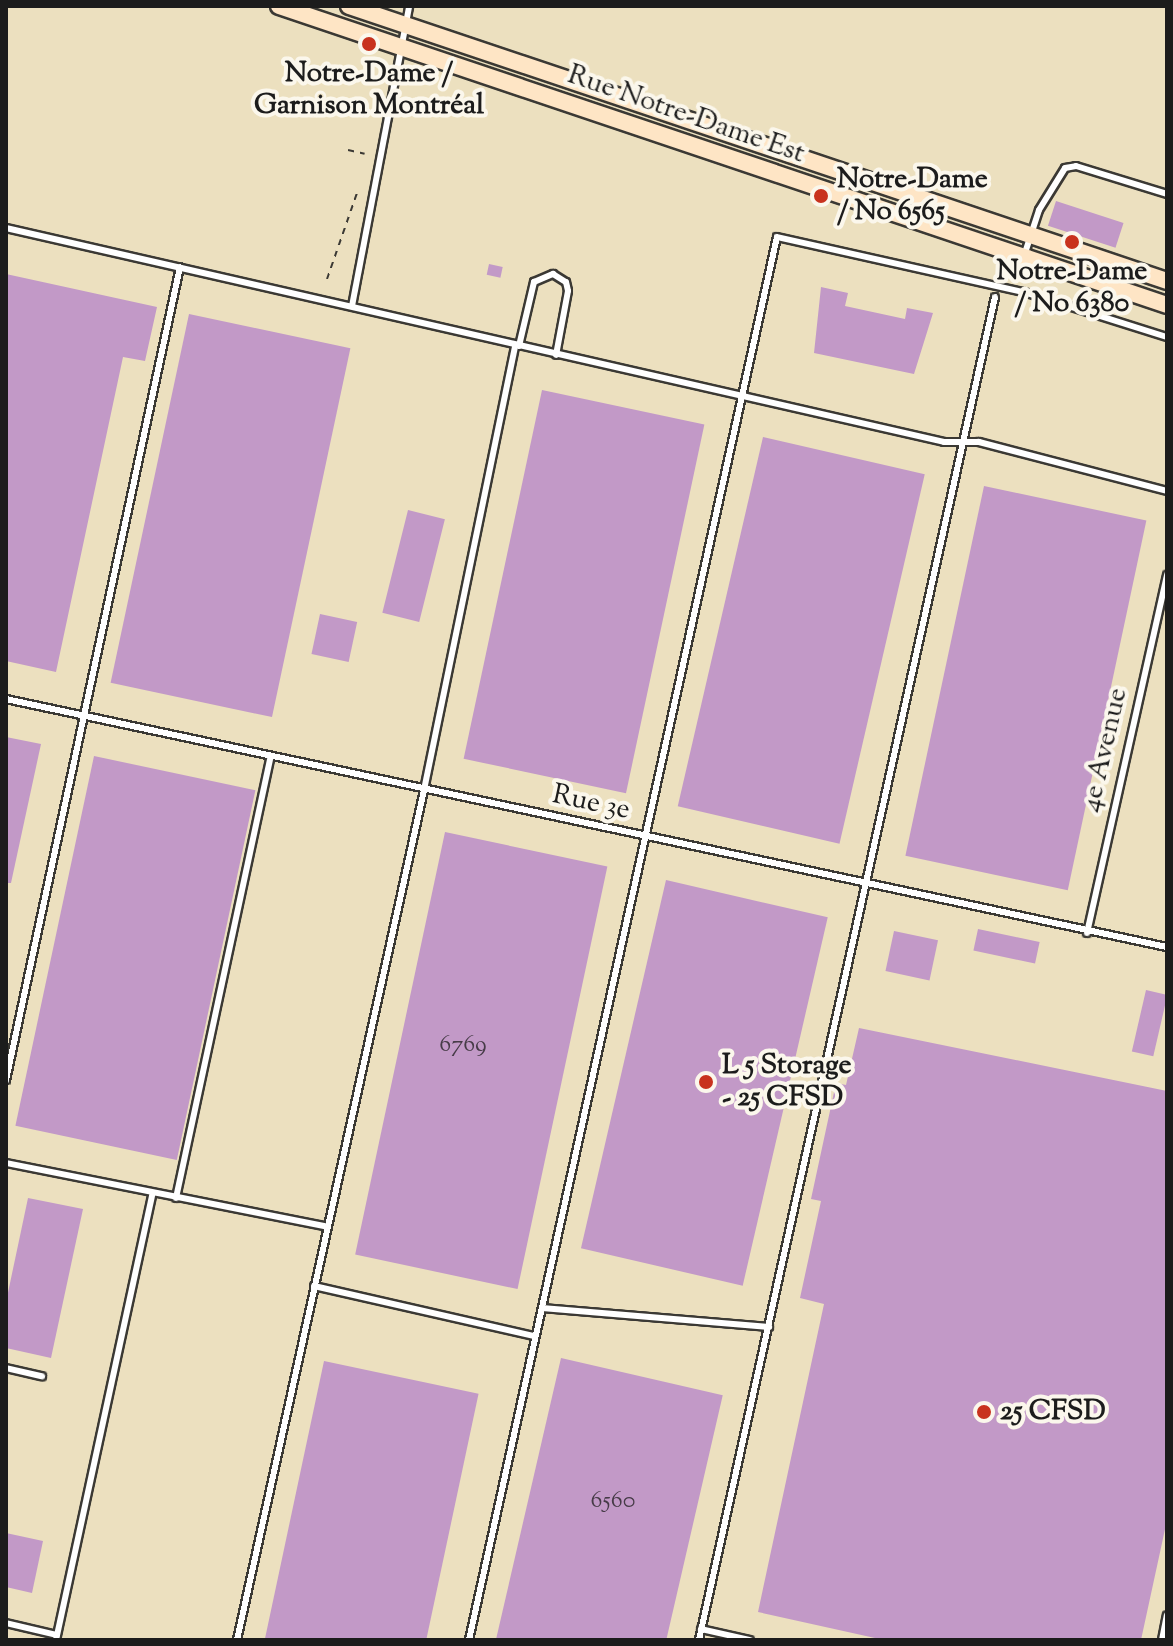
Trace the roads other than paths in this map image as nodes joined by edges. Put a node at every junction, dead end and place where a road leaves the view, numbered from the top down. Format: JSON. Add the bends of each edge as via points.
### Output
{"nodes":[{"id":1,"x":279,"y":6,"type":"edge"},
{"id":2,"x":349,"y":6,"type":"edge"},
{"id":3,"x":409,"y":6,"type":"edge"},
{"id":4,"x":308,"y":11,"type":"edge"},
{"id":5,"x":406,"y":25,"type":"junction"},
{"id":6,"x":402,"y":47,"type":"junction"},
{"id":7,"x":1167,"y":194,"type":"edge"},
{"id":8,"x":6,"y":228,"type":"edge"},
{"id":9,"x":1031,"y":235,"type":"junction"},
{"id":10,"x":1024,"y":257,"type":"junction"},
{"id":11,"x":180,"y":267,"type":"junction"},
{"id":12,"x":1167,"y":281,"type":"edge"},
{"id":13,"x":995,"y":297,"type":"dead end"},
{"id":14,"x":1167,"y":305,"type":"edge"},
{"id":15,"x":352,"y":306,"type":"junction"},
{"id":16,"x":1167,"y":337,"type":"edge"},
{"id":17,"x":517,"y":346,"type":"junction"},
{"id":18,"x":556,"y":355,"type":"junction"},
{"id":19,"x":742,"y":395,"type":"junction"},
{"id":20,"x":963,"y":442,"type":"junction"},
{"id":21,"x":1167,"y":491,"type":"edge"},
{"id":22,"x":1167,"y":575,"type":"edge"},
{"id":23,"x":6,"y":699,"type":"edge"},
{"id":24,"x":85,"y":716,"type":"junction"},
{"id":25,"x":271,"y":756,"type":"junction"},
{"id":26,"x":424,"y":790,"type":"junction"},
{"id":27,"x":645,"y":838,"type":"junction"},
{"id":28,"x":866,"y":887,"type":"junction"},
{"id":29,"x":1087,"y":933,"type":"junction"},
{"id":30,"x":1167,"y":947,"type":"edge"},
{"id":31,"x":6,"y":1080,"type":"edge"},
{"id":32,"x":6,"y":1163,"type":"edge"},
{"id":33,"x":153,"y":1193,"type":"junction"},
{"id":34,"x":176,"y":1198,"type":"junction"},
{"id":35,"x":325,"y":1226,"type":"junction"},
{"id":36,"x":314,"y":1286,"type":"junction"},
{"id":37,"x":542,"y":1308,"type":"junction"},
{"id":38,"x":769,"y":1327,"type":"junction"},
{"id":39,"x":534,"y":1336,"type":"junction"},
{"id":40,"x":6,"y":1368,"type":"edge"},
{"id":41,"x":42,"y":1376,"type":"dead end"},
{"id":42,"x":1167,"y":1615,"type":"edge"},
{"id":43,"x":6,"y":1623,"type":"edge"},
{"id":44,"x":701,"y":1629,"type":"junction"},
{"id":45,"x":57,"y":1637,"type":"edge"},
{"id":46,"x":237,"y":1640,"type":"edge"},
{"id":47,"x":469,"y":1640,"type":"edge"},
{"id":48,"x":699,"y":1640,"type":"edge"},
{"id":49,"x":750,"y":1640,"type":"edge"},
{"id":50,"x":1162,"y":1640,"type":"edge"}],
"edges":[{"from":1,"to":4,"type":"main road","name":"Rue Notre-Dame Est"},
{"from":2,"to":5,"type":"main road","name":"Rue Notre-Dame Est"},
{"from":3,"to":5,"type":"lane"},
{"from":4,"to":6,"type":"main road","name":"Rue Notre-Dame Est"},
{"from":5,"to":6,"type":"lane"},
{"from":5,"to":9,"type":"main road","name":"Rue Notre-Dame Est"},
{"from":6,"to":10,"type":"main road","name":"Rue Notre-Dame Est"},
{"from":6,"to":15,"type":"lane"},
{"from":7,"to":9,"type":"lane","via":[[1076,166],[1065,168],[1039,210]]},
{"from":8,"to":11,"type":"lane"},
{"from":9,"to":10,"type":"lane"},
{"from":9,"to":12,"type":"main road","name":"Rue Notre-Dame Est"},
{"from":10,"to":14,"type":"main road","name":"Rue Notre-Dame Est"},
{"from":11,"to":15,"type":"lane"},
{"from":11,"to":24,"type":"lane"},
{"from":13,"to":20,"type":"lane"},
{"from":15,"to":17,"type":"lane"},
{"from":16,"to":19,"type":"lane","via":[[1024,292],[777,237]]},
{"from":17,"to":18,"type":"lane"},
{"from":17,"to":18,"type":"lane","via":[[534,282],[553,274],[566,282],[568,291]]},
{"from":17,"to":26,"type":"lane"},
{"from":18,"to":19,"type":"lane"},
{"from":19,"to":20,"type":"lane"},
{"from":19,"to":27,"type":"lane"},
{"from":20,"to":21,"type":"lane"},
{"from":20,"to":28,"type":"lane"},
{"from":22,"to":29,"type":"lane","name":"4e Avenue"},
{"from":23,"to":24,"type":"lane","name":"Rue 3e"},
{"from":24,"to":25,"type":"lane","name":"Rue 3e"},
{"from":24,"to":31,"type":"lane"},
{"from":25,"to":26,"type":"lane","name":"Rue 3e"},
{"from":25,"to":34,"type":"lane"},
{"from":26,"to":27,"type":"lane","name":"Rue 3e"},
{"from":26,"to":35,"type":"lane"},
{"from":27,"to":28,"type":"lane","name":"Rue 3e"},
{"from":27,"to":37,"type":"lane"},
{"from":28,"to":29,"type":"lane","name":"Rue 3e"},
{"from":28,"to":38,"type":"lane"},
{"from":29,"to":30,"type":"lane","name":"Rue 3e"},
{"from":32,"to":33,"type":"lane"},
{"from":33,"to":34,"type":"lane"},
{"from":33,"to":45,"type":"lane"},
{"from":34,"to":35,"type":"lane"},
{"from":35,"to":36,"type":"lane"},
{"from":36,"to":39,"type":"lane"},
{"from":36,"to":46,"type":"lane"},
{"from":37,"to":38,"type":"lane"},
{"from":37,"to":39,"type":"lane"},
{"from":38,"to":44,"type":"lane"},
{"from":39,"to":47,"type":"lane"},
{"from":40,"to":41,"type":"lane"},
{"from":42,"to":50,"type":"lane"},
{"from":43,"to":45,"type":"lane"},
{"from":44,"to":48,"type":"lane"},
{"from":44,"to":49,"type":"lane"}]}
